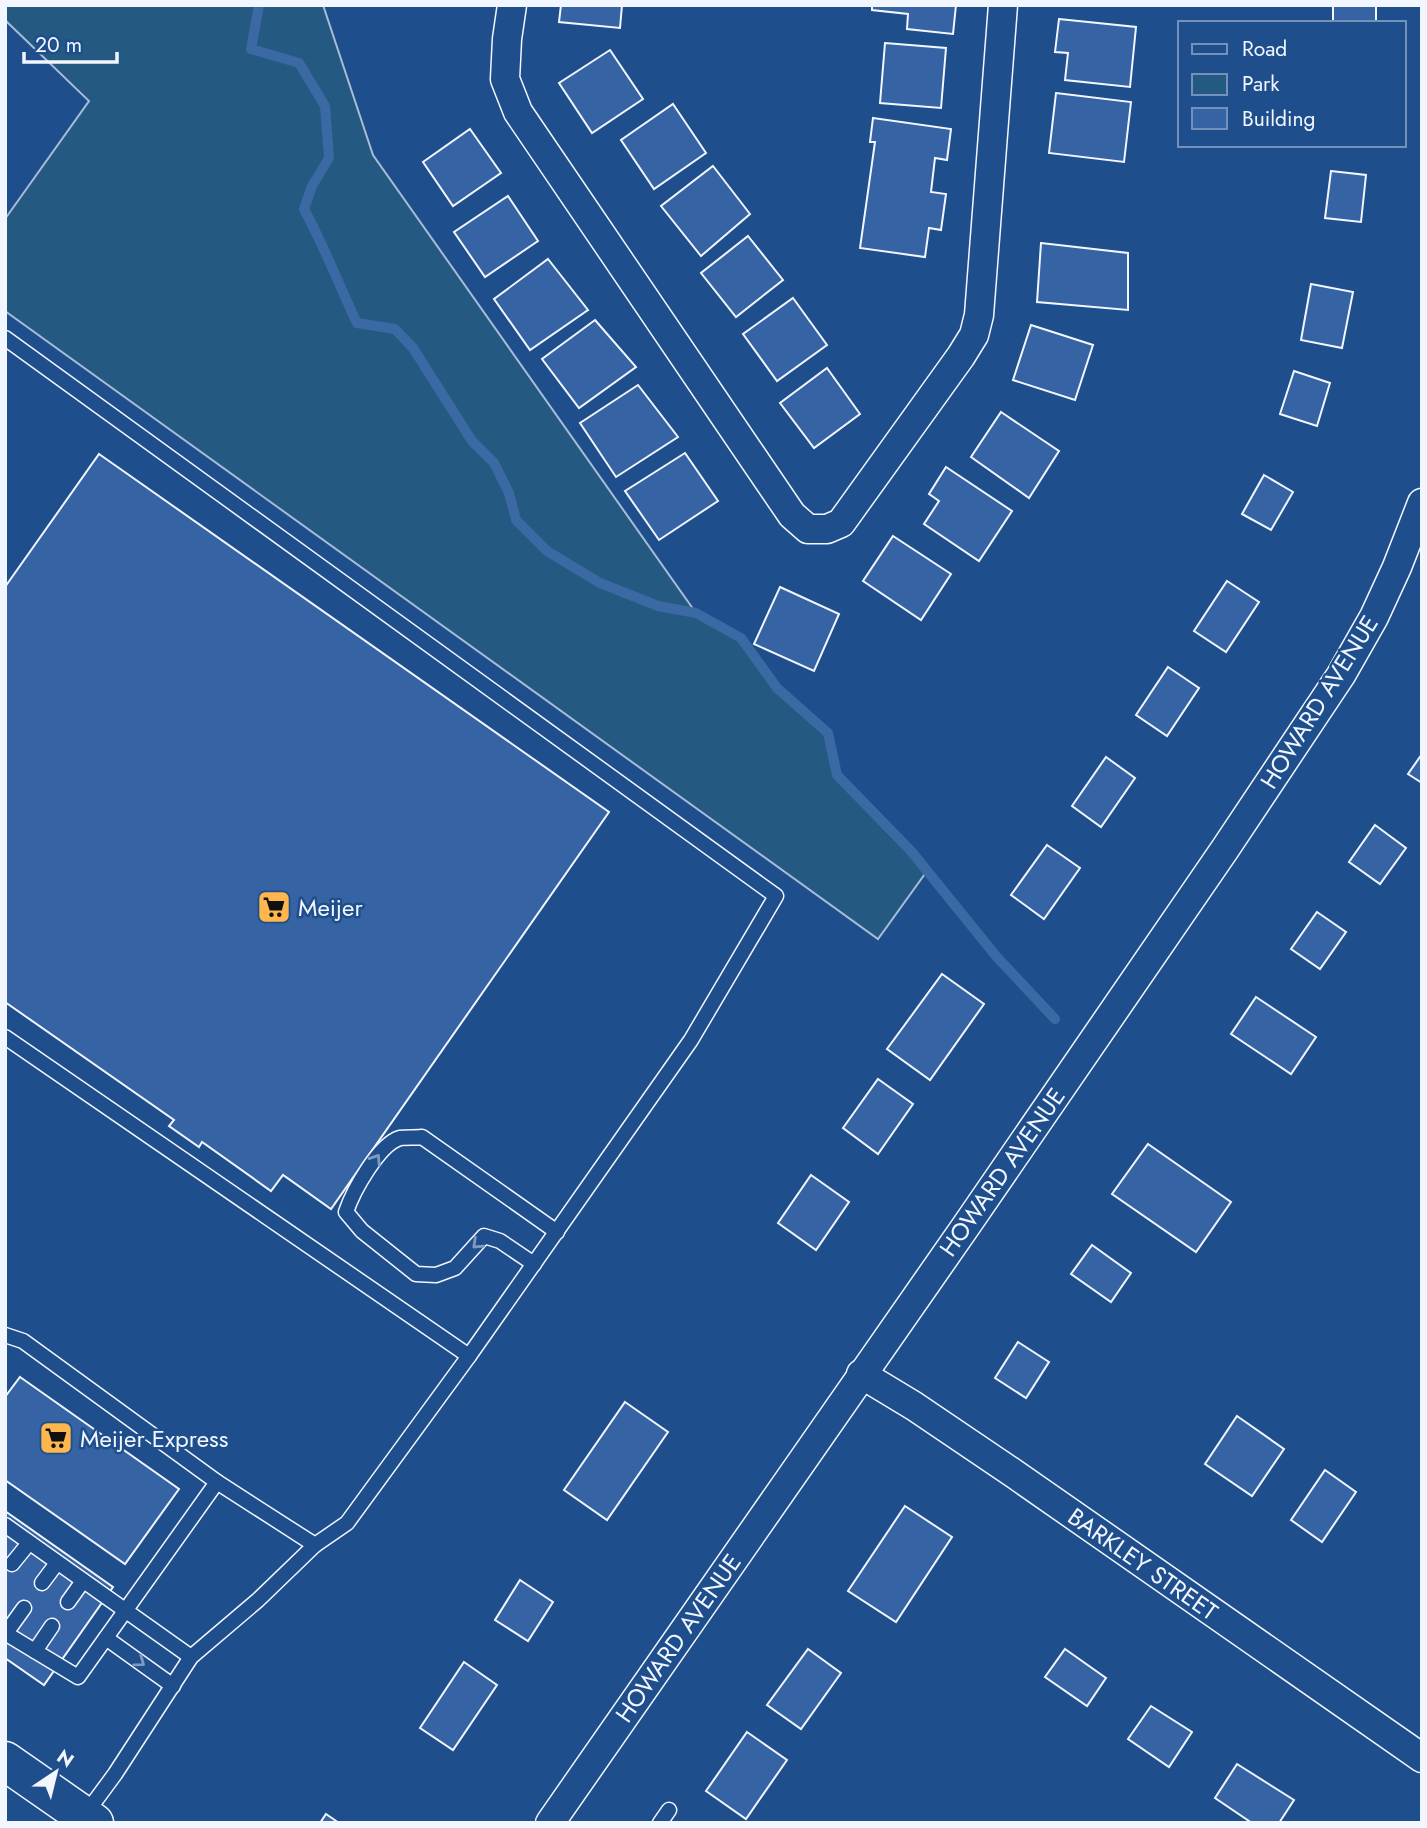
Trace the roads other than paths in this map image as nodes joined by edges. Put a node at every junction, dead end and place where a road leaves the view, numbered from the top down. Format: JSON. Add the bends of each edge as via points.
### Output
{"nodes":[{"id":1,"x":512,"y":5,"type":"edge"},
{"id":2,"x":1003,"y":5,"type":"edge"},
{"id":3,"x":5,"y":338,"type":"edge"},
{"id":4,"x":1422,"y":503,"type":"edge"},
{"id":5,"x":5,"y":1037,"type":"edge"},
{"id":6,"x":557,"y":1232,"type":"junction"},
{"id":7,"x":534,"y":1264,"type":"junction"},
{"id":8,"x":5,"y":1335,"type":"edge"},
{"id":9,"x":469,"y":1356,"type":"junction"},
{"id":10,"x":861,"y":1374,"type":"junction"},
{"id":11,"x":217,"y":1482,"type":"junction"},
{"id":12,"x":5,"y":1525,"type":"edge"},
{"id":13,"x":29,"y":1543,"type":"junction"},
{"id":14,"x":315,"y":1545,"type":"junction"},
{"id":15,"x":57,"y":1563,"type":"junction"},
{"id":16,"x":12,"y":1564,"type":"dead end"},
{"id":17,"x":83,"y":1581,"type":"junction"},
{"id":18,"x":42,"y":1583,"type":"dead end"},
{"id":19,"x":68,"y":1602,"type":"dead end"},
{"id":20,"x":24,"y":1608,"type":"dead end"},
{"id":21,"x":125,"y":1611,"type":"junction"},
{"id":22,"x":52,"y":1626,"type":"dead end"},
{"id":23,"x":6,"y":1633,"type":"edge"},
{"id":24,"x":106,"y":1638,"type":"junction"},
{"id":25,"x":34,"y":1651,"type":"junction"},
{"id":26,"x":191,"y":1657,"type":"junction"},
{"id":27,"x":173,"y":1686,"type":"junction"},
{"id":28,"x":1422,"y":1758,"type":"edge"},
{"id":29,"x":8,"y":1768,"type":"edge"},
{"id":30,"x":669,"y":1810,"type":"dead end"},
{"id":31,"x":86,"y":1820,"type":"edge"},
{"id":32,"x":550,"y":1823,"type":"edge"},
{"id":33,"x":660,"y":1823,"type":"edge"}],
"edges":[{"from":1,"to":2,"type":"street","via":[[505,79],[518,112],[792,515],[808,528],[827,530],[841,523],[974,335]]},
{"from":3,"to":6,"type":"lane","via":[[776,896],[691,1040]]},
{"from":4,"to":10,"type":"street","name":"HOWARD AVENUE","via":[[1374,617],[1341,675]]},
{"from":5,"to":9,"type":"lane"},
{"from":6,"to":7,"type":"lane"},
{"from":7,"to":6,"type":"lane","one_way":true,"via":[[485,1236],[455,1268],[436,1275],[416,1274],[362,1231],[346,1212],[383,1149],[399,1138],[422,1137]]},
{"from":7,"to":9,"type":"lane"},
{"from":8,"to":11,"type":"lane","via":[[23,1341]]},
{"from":9,"to":14,"type":"lane","via":[[346,1523]]},
{"from":10,"to":28,"type":"street","name":"BARKLEY STREET","via":[[1016,1475]]},
{"from":10,"to":32,"type":"street","name":"HOWARD AVENUE"},
{"from":11,"to":14,"type":"lane"},
{"from":11,"to":21,"type":"lane"},
{"from":12,"to":13,"type":"lane"},
{"from":13,"to":15,"type":"lane"},
{"from":13,"to":16,"type":"lane"},
{"from":14,"to":26,"type":"lane"},
{"from":15,"to":17,"type":"lane"},
{"from":15,"to":18,"type":"lane"},
{"from":17,"to":19,"type":"lane"},
{"from":17,"to":21,"type":"lane"},
{"from":20,"to":23,"type":"lane"},
{"from":21,"to":24,"type":"lane"},
{"from":21,"to":26,"type":"lane"},
{"from":22,"to":25,"type":"lane"},
{"from":23,"to":25,"type":"lane"},
{"from":24,"to":25,"type":"lane","via":[[78,1677]]},
{"from":24,"to":27,"type":"lane","one_way":true},
{"from":26,"to":27,"type":"lane"},
{"from":27,"to":31,"type":"lane"},
{"from":29,"to":31,"type":"main road"},
{"from":30,"to":33,"type":"lane"}]}
